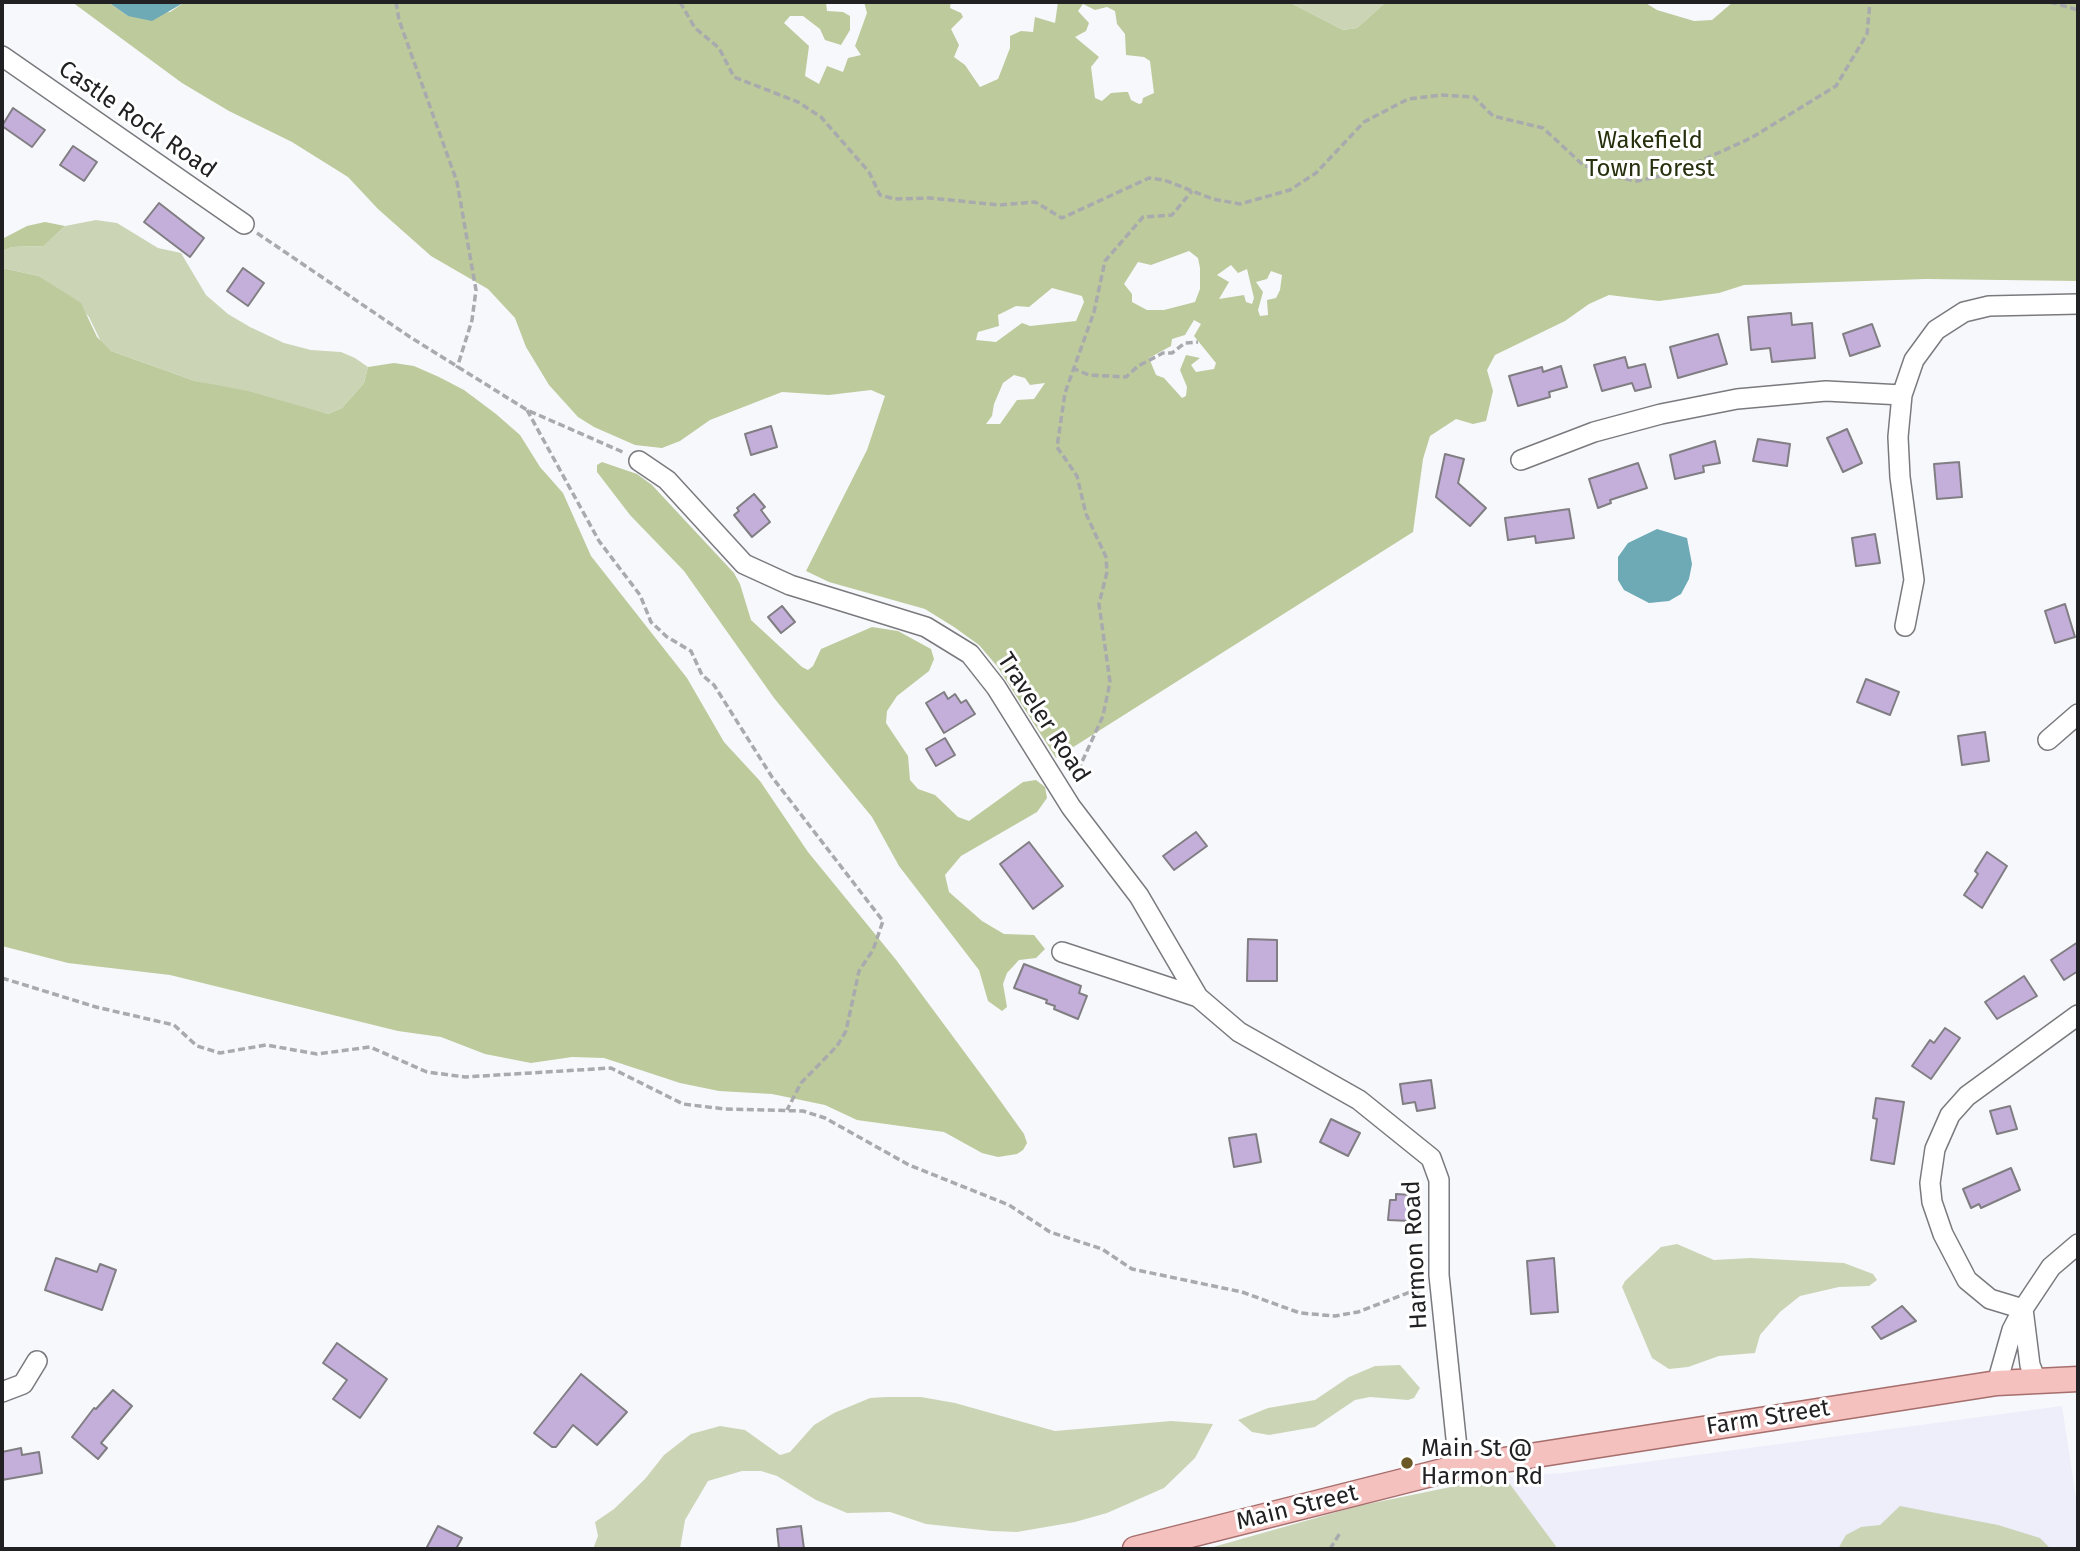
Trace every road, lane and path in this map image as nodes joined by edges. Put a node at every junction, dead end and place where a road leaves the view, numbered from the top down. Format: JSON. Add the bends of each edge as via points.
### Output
{"nodes":[{"id":1,"x":396,"y":2,"type":"edge"},
{"id":2,"x":680,"y":2,"type":"edge"},
{"id":3,"x":1870,"y":2,"type":"edge"},
{"id":4,"x":2050,"y":2,"type":"edge"},
{"id":5,"x":2078,"y":10,"type":"edge"},
{"id":6,"x":2,"y":56,"type":"edge"},
{"id":7,"x":1192,"y":191,"type":"junction"},
{"id":8,"x":244,"y":225,"type":"joint"},
{"id":9,"x":2078,"y":304,"type":"edge"},
{"id":10,"x":1198,"y":342,"type":"dead end"},
{"id":11,"x":457,"y":368,"type":"junction"},
{"id":12,"x":1072,"y":368,"type":"junction"},
{"id":13,"x":1902,"y":395,"type":"junction"},
{"id":14,"x":527,"y":410,"type":"junction"},
{"id":15,"x":1521,"y":460,"type":"dead end"},
{"id":16,"x":639,"y":461,"type":"joint"},
{"id":17,"x":1905,"y":626,"type":"dead end"},
{"id":18,"x":2078,"y":714,"type":"edge"},
{"id":19,"x":2048,"y":740,"type":"dead end"},
{"id":20,"x":1072,"y":807,"type":"junction"},
{"id":21,"x":1062,"y":952,"type":"dead end"},
{"id":22,"x":2,"y":978,"type":"edge"},
{"id":23,"x":1199,"y":997,"type":"junction"},
{"id":24,"x":2078,"y":1015,"type":"edge"},
{"id":25,"x":786,"y":1110,"type":"junction"},
{"id":26,"x":2078,"y":1244,"type":"edge"},
{"id":27,"x":1440,"y":1290,"type":"junction"},
{"id":28,"x":2023,"y":1310,"type":"junction"},
{"id":29,"x":37,"y":1360,"type":"dead end"},
{"id":30,"x":2078,"y":1379,"type":"edge"},
{"id":31,"x":2036,"y":1380,"type":"junction"},
{"id":32,"x":1997,"y":1383,"type":"junction"},
{"id":33,"x":2,"y":1392,"type":"edge"},
{"id":34,"x":1459,"y":1467,"type":"junction"},
{"id":35,"x":1340,"y":1533,"type":"dead end"},
{"id":36,"x":1135,"y":1549,"type":"edge"},
{"id":37,"x":1330,"y":1549,"type":"edge"}],
"edges":[{"from":1,"to":11,"type":"path","via":[[457,182],[476,290]]},
{"from":2,"to":7,"type":"path","via":[[695,28],[719,48],[734,78],[799,102],[821,117],[887,198],[999,205],[1035,202],[1062,218],[1149,178]]},
{"from":3,"to":7,"type":"path","via":[[1867,34],[1836,86],[1751,138],[1674,173],[1637,181],[1605,175],[1582,164],[1543,128],[1493,116],[1474,97],[1441,94],[1408,99],[1364,122],[1316,173],[1290,190],[1240,204]]},
{"from":4,"to":5,"type":"path"},
{"from":6,"to":8,"type":"street","name":"Castle Rock Road"},
{"from":7,"to":12,"type":"path","via":[[1171,215],[1143,218],[1105,261],[1094,312]]},
{"from":8,"to":11,"type":"path"},
{"from":9,"to":13,"type":"street","via":[[1989,306],[1955,316],[1920,349]]},
{"from":10,"to":12,"type":"path","via":[[1163,353],[1121,378]]},
{"from":11,"to":14,"type":"path"},
{"from":12,"to":20,"type":"path","via":[[1057,447],[1077,476],[1086,514],[1106,557],[1099,604],[1110,682],[1103,716],[1081,764]]},
{"from":13,"to":15,"type":"street","via":[[1826,391],[1737,399],[1594,432]]},
{"from":13,"to":17,"type":"street","via":[[1900,477],[1914,580]]},
{"from":14,"to":16,"type":"path"},
{"from":14,"to":25,"type":"path","via":[[598,541],[640,595],[651,622],[691,651],[702,675],[714,685],[772,777],[883,921],[873,950],[859,971],[846,1031],[802,1083]]},
{"from":16,"to":20,"type":"street","name":"Traveler Road","via":[[672,485],[744,564],[790,585],[926,627],[970,654]]},
{"from":18,"to":19,"type":"street"},
{"from":20,"to":23,"type":"street","name":"Traveler Road","via":[[1139,896]]},
{"from":21,"to":23,"type":"street"},
{"from":22,"to":25,"type":"path","via":[[174,1025],[209,1052],[232,1053],[266,1045],[317,1054],[370,1047],[427,1072],[465,1077],[611,1069],[683,1104]]},
{"from":23,"to":27,"type":"street","name":"Harmon Road","via":[[1239,1032],[1359,1100],[1431,1158],[1439,1180]]},
{"from":24,"to":28,"type":"street","via":[[1973,1091],[1950,1115],[1934,1149],[1933,1202],[1943,1234],[1967,1280],[1990,1299]]},
{"from":25,"to":27,"type":"path","via":[[825,1118],[909,1165],[1009,1205],[1050,1232],[1102,1249],[1132,1269],[1242,1292],[1300,1313],[1335,1316],[1359,1312],[1409,1292]]},
{"from":26,"to":28,"type":"street","via":[[2052,1267]]},
{"from":27,"to":34,"type":"street","name":"Harmon Road"},
{"from":28,"to":31,"type":"street"},
{"from":28,"to":32,"type":"street","via":[[2012,1330]]},
{"from":29,"to":33,"type":"street","via":[[23,1384]]},
{"from":30,"to":31,"type":"main road","name":"Farm Street"},
{"from":31,"to":32,"type":"main road","name":"Farm Street"},
{"from":32,"to":34,"type":"main road","name":"Farm Street"},
{"from":34,"to":36,"type":"main road","name":"Main Street"},
{"from":35,"to":37,"type":"path"}]}
